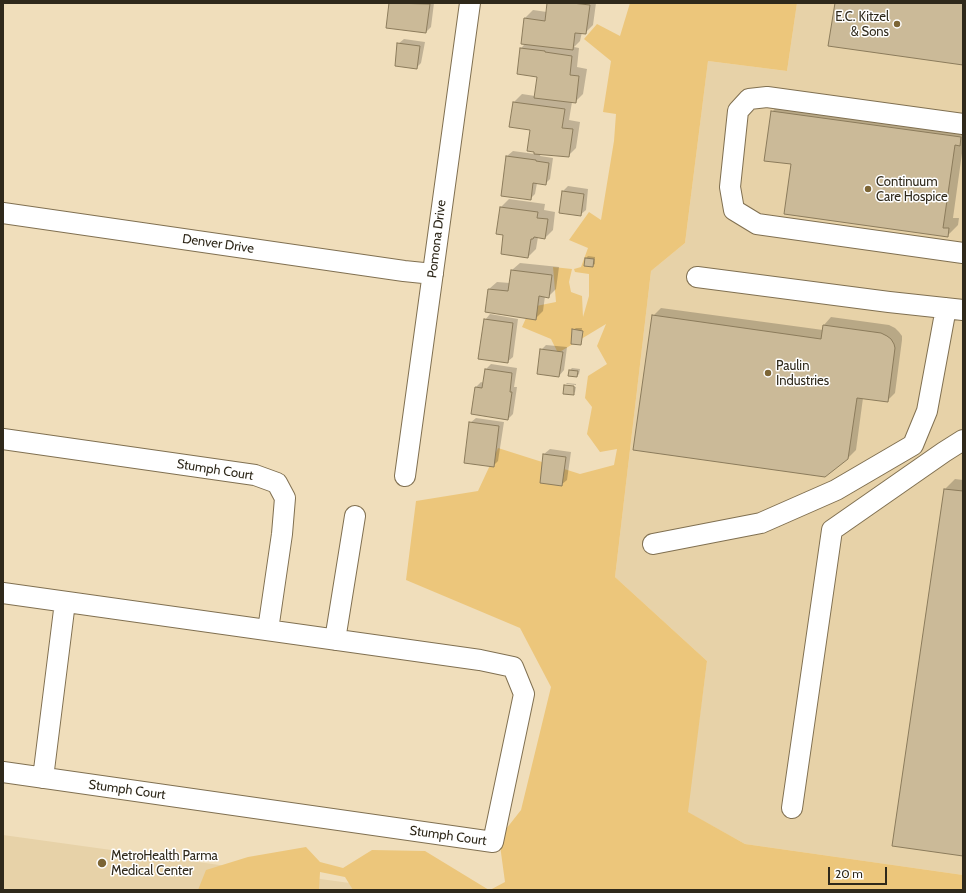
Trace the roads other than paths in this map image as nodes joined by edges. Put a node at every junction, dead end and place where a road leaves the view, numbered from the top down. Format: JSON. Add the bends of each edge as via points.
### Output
{"nodes":[{"id":1,"x":470,"y":3,"type":"edge"},
{"id":2,"x":963,"y":124,"type":"edge"},
{"id":3,"x":3,"y":213,"type":"edge"},
{"id":4,"x":963,"y":253,"type":"edge"},
{"id":5,"x":433,"y":274,"type":"junction"},
{"id":6,"x":697,"y":277,"type":"dead end"},
{"id":7,"x":955,"y":309,"type":"edge"},
{"id":8,"x":3,"y":439,"type":"edge"},
{"id":9,"x":963,"y":440,"type":"edge"},
{"id":10,"x":405,"y":476,"type":"dead end"},
{"id":11,"x":355,"y":516,"type":"dead end"},
{"id":12,"x":653,"y":544,"type":"dead end"},
{"id":13,"x":3,"y":593,"type":"edge"},
{"id":14,"x":65,"y":602,"type":"junction"},
{"id":15,"x":268,"y":630,"type":"junction"},
{"id":16,"x":335,"y":640,"type":"junction"},
{"id":17,"x":3,"y":772,"type":"edge"},
{"id":18,"x":43,"y":778,"type":"junction"},
{"id":19,"x":792,"y":808,"type":"dead end"}],
"edges":[{"from":1,"to":5,"type":"street","name":"Pomona Drive"},
{"from":2,"to":4,"type":"street","via":[[767,97],[749,99],[738,111],[730,187],[734,210],[757,224]]},
{"from":3,"to":5,"type":"street","name":"Denver Drive"},
{"from":5,"to":10,"type":"street","name":"Pomona Drive"},
{"from":6,"to":7,"type":"street"},
{"from":7,"to":12,"type":"street","via":[[927,410],[913,446],[836,490],[761,523]]},
{"from":8,"to":15,"type":"street","name":"Stumph Court","via":[[255,475],[277,483],[285,498]]},
{"from":9,"to":19,"type":"street","via":[[832,530]]},
{"from":11,"to":16,"type":"street"},
{"from":13,"to":14,"type":"street","name":"Stumph Court"},
{"from":14,"to":15,"type":"street","name":"Stumph Court"},
{"from":14,"to":18,"type":"street"},
{"from":15,"to":16,"type":"street","name":"Stumph Court"},
{"from":16,"to":18,"type":"street","name":"Stumph Court","via":[[513,667],[524,694],[493,842]]},
{"from":17,"to":18,"type":"street","name":"Stumph Court"}]}
